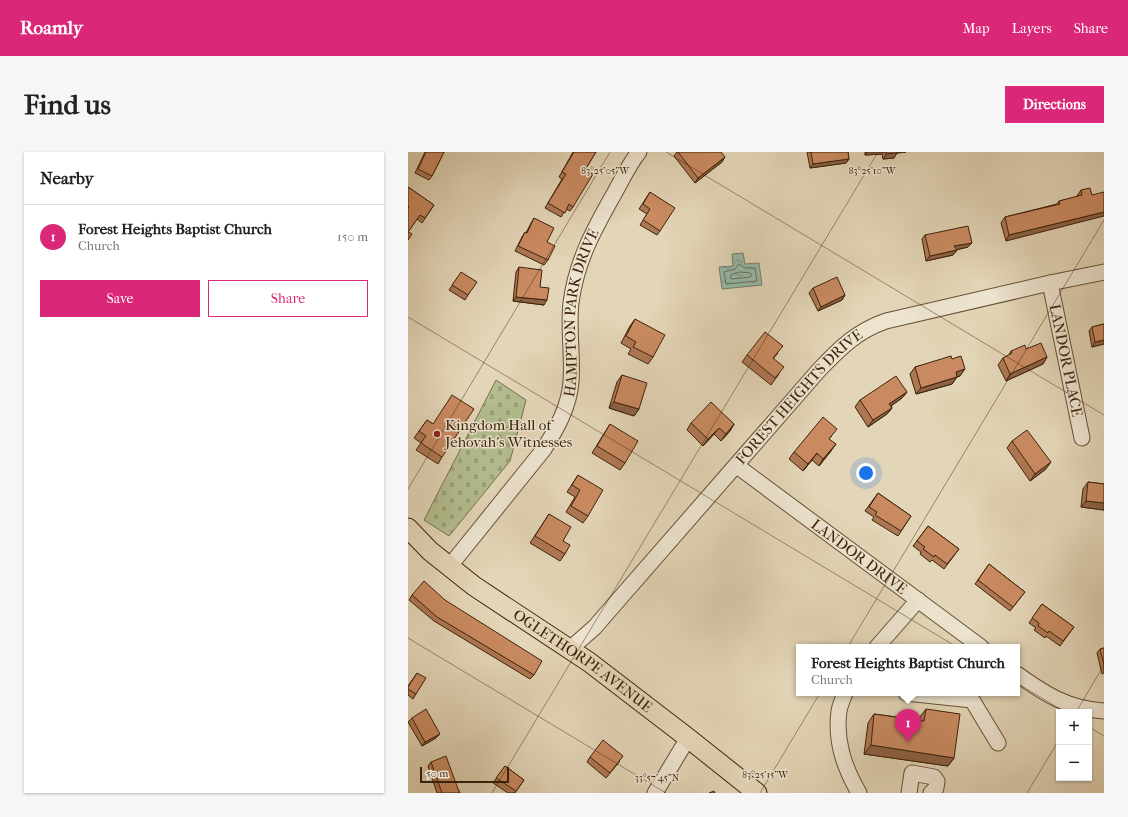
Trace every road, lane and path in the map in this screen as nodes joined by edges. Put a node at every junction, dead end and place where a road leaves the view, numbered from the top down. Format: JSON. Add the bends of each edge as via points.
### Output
{"nodes":[{"id":1,"x":639,"y":152,"type":"edge"},
{"id":2,"x":1104,"y":272,"type":"edge"},
{"id":3,"x":1050,"y":283,"type":"junction"},
{"id":4,"x":1082,"y":438,"type":"dead end"},
{"id":5,"x":737,"y":466,"type":"junction"},
{"id":6,"x":408,"y":528,"type":"edge"},
{"id":7,"x":449,"y":567,"type":"junction"},
{"id":8,"x":918,"y":600,"type":"junction"},
{"id":9,"x":880,"y":644,"type":"edge"},
{"id":10,"x":977,"y":644,"type":"edge"},
{"id":11,"x":570,"y":649,"type":"junction"},
{"id":12,"x":1020,"y":676,"type":"edge"},
{"id":13,"x":844,"y":696,"type":"edge"},
{"id":14,"x":934,"y":696,"type":"edge"},
{"id":15,"x":1104,"y":711,"type":"edge"},
{"id":16,"x":688,"y":738,"type":"junction"},
{"id":17,"x":998,"y":743,"type":"dead end"},
{"id":18,"x":655,"y":793,"type":"edge"},
{"id":19,"x":757,"y":793,"type":"edge"},
{"id":20,"x":859,"y":793,"type":"edge"},
{"id":21,"x":909,"y":793,"type":"edge"},
{"id":22,"x":931,"y":793,"type":"edge"}],
"edges":[{"from":1,"to":7,"type":"street","name":"HAMPTON PARK DRIVE","via":[[595,226],[578,267],[571,306],[571,383],[562,418],[544,449]]},
{"from":2,"to":3,"type":"street","name":"FOREST HEIGHTS DRIVE"},
{"from":3,"to":4,"type":"street","name":"LANDOR PLACE"},
{"from":3,"to":5,"type":"street","name":"FOREST HEIGHTS DRIVE","via":[[870,326],[839,350]]},
{"from":5,"to":8,"type":"street","name":"LANDOR DRIVE"},
{"from":5,"to":11,"type":"street","name":"FOREST HEIGHTS DRIVE","via":[[595,627]]},
{"from":6,"to":7,"type":"main road","name":"OGLETHORPE AVENUE"},
{"from":7,"to":11,"type":"main road","name":"OGLETHORPE AVENUE"},
{"from":8,"to":9,"type":"street"},
{"from":8,"to":10,"type":"street","name":"LANDOR DRIVE"},
{"from":11,"to":16,"type":"main road","name":"OGLETHORPE AVENUE"},
{"from":12,"to":15,"type":"street","via":[[1060,701],[1075,707]]},
{"from":13,"to":20,"type":"street","via":[[839,710],[841,755]]},
{"from":14,"to":17,"type":"street","via":[[972,700]]},
{"from":16,"to":18,"type":"street"},
{"from":16,"to":19,"type":"main road","name":"OGLETHORPE AVENUE"},
{"from":21,"to":22,"type":"street","via":[[912,773],[934,777],[937,781],[936,788]]}]}
